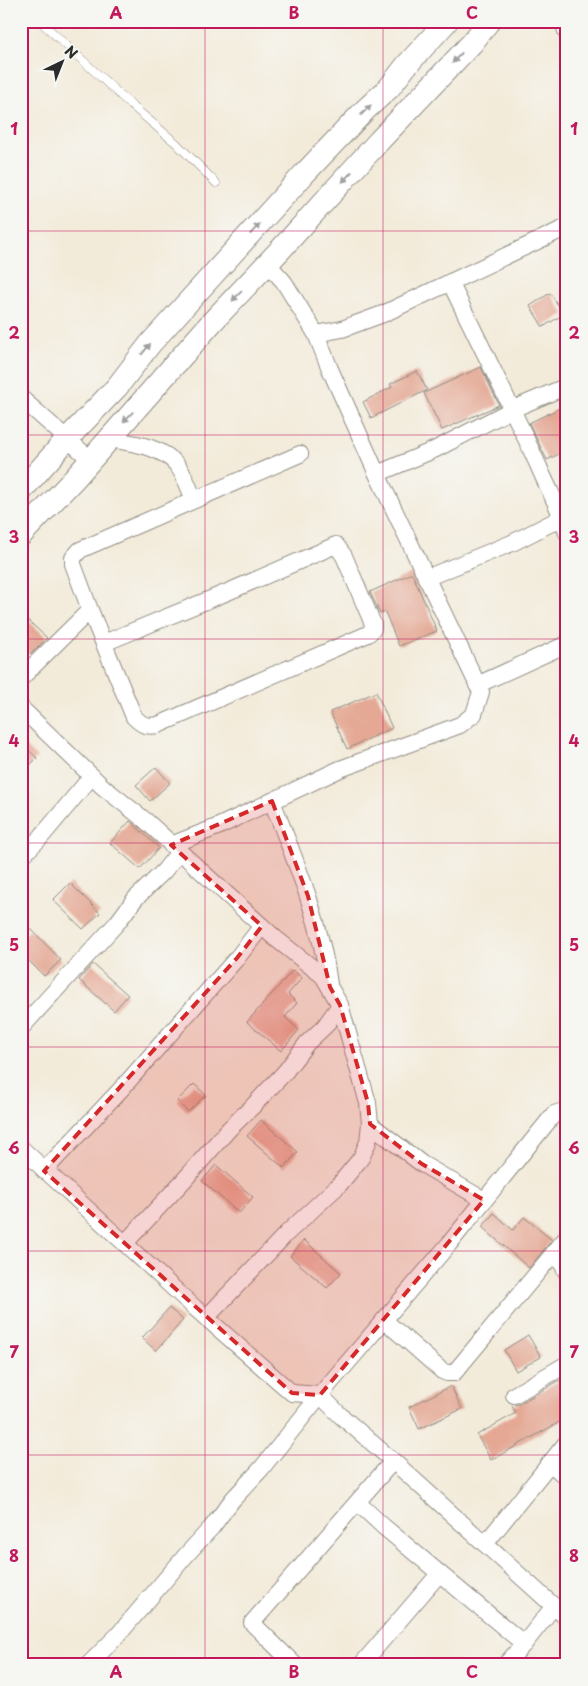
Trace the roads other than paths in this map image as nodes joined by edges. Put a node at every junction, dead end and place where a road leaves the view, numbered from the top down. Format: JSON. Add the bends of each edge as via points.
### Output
{"nodes":[{"id":1,"x":40,"y":21,"type":"edge"},
{"id":2,"x":448,"y":21,"type":"edge"},
{"id":3,"x":489,"y":21,"type":"edge"},
{"id":4,"x":563,"y":21,"type":"edge"},
{"id":5,"x":567,"y":34,"type":"edge"},
{"id":6,"x":216,"y":183,"type":"dead end"},
{"id":7,"x":567,"y":226,"type":"edge"},
{"id":8,"x":268,"y":264,"type":"junction"},
{"id":9,"x":450,"y":282,"type":"junction"},
{"id":10,"x":316,"y":334,"type":"junction"},
{"id":11,"x":567,"y":386,"type":"edge"},
{"id":12,"x":21,"y":398,"type":"edge"},
{"id":13,"x":513,"y":409,"type":"junction"},
{"id":14,"x":66,"y":439,"type":"junction"},
{"id":15,"x":109,"y":439,"type":"junction"},
{"id":16,"x":300,"y":454,"type":"dead end"},
{"id":17,"x":91,"y":460,"type":"junction"},
{"id":18,"x":377,"y":474,"type":"junction"},
{"id":19,"x":21,"y":491,"type":"edge"},
{"id":20,"x":194,"y":500,"type":"junction"},
{"id":21,"x":565,"y":516,"type":"edge"},
{"id":22,"x":567,"y":533,"type":"edge"},
{"id":23,"x":21,"y":535,"type":"edge"},
{"id":24,"x":426,"y":578,"type":"junction"},
{"id":25,"x":90,"y":610,"type":"junction"},
{"id":26,"x":104,"y":643,"type":"junction"},
{"id":27,"x":567,"y":644,"type":"edge"},
{"id":28,"x":21,"y":678,"type":"edge"},
{"id":29,"x":477,"y":685,"type":"junction"},
{"id":30,"x":21,"y":708,"type":"edge"},
{"id":31,"x":92,"y":776,"type":"junction"},
{"id":32,"x":272,"y":801,"type":"junction"},
{"id":33,"x":175,"y":848,"type":"junction"},
{"id":34,"x":21,"y":857,"type":"edge"},
{"id":35,"x":262,"y":926,"type":"junction"},
{"id":36,"x":330,"y":987,"type":"junction"},
{"id":37,"x":340,"y":1005,"type":"junction"},
{"id":38,"x":21,"y":1028,"type":"edge"},
{"id":39,"x":567,"y":1110,"type":"edge"},
{"id":40,"x":370,"y":1124,"type":"junction"},
{"id":41,"x":21,"y":1148,"type":"edge"},
{"id":42,"x":44,"y":1171,"type":"junction"},
{"id":43,"x":484,"y":1200,"type":"junction"},
{"id":44,"x":567,"y":1237,"type":"edge"},
{"id":45,"x":125,"y":1243,"type":"junction"},
{"id":46,"x":555,"y":1251,"type":"junction"},
{"id":47,"x":567,"y":1272,"type":"edge"},
{"id":48,"x":206,"y":1318,"type":"junction"},
{"id":49,"x":384,"y":1320,"type":"junction"},
{"id":50,"x":567,"y":1364,"type":"edge"},
{"id":51,"x":320,"y":1395,"type":"junction"},
{"id":52,"x":514,"y":1395,"type":"dead end"},
{"id":53,"x":567,"y":1442,"type":"edge"},
{"id":54,"x":393,"y":1461,"type":"junction"},
{"id":55,"x":550,"y":1463,"type":"junction"},
{"id":56,"x":567,"y":1478,"type":"edge"},
{"id":57,"x":358,"y":1503,"type":"junction"},
{"id":58,"x":485,"y":1544,"type":"junction"},
{"id":59,"x":439,"y":1574,"type":"junction"},
{"id":60,"x":554,"y":1606,"type":"junction"},
{"id":61,"x":567,"y":1618,"type":"edge"},
{"id":62,"x":524,"y":1644,"type":"junction"},
{"id":63,"x":88,"y":1665,"type":"edge"},
{"id":64,"x":295,"y":1665,"type":"edge"},
{"id":65,"x":361,"y":1665,"type":"edge"},
{"id":66,"x":505,"y":1665,"type":"edge"}],
"edges":[{"from":1,"to":6,"type":"lane"},
{"from":14,"to":2,"type":"street","one_way":true,"via":[[117,386],[150,344],[304,174],[389,88]]},
{"from":3,"to":8,"type":"street","one_way":true},
{"from":4,"to":5,"type":"street"},
{"from":7,"to":9,"type":"street"},
{"from":8,"to":10,"type":"street","via":[[284,282]]},
{"from":8,"to":15,"type":"street","one_way":true},
{"from":9,"to":10,"type":"street","via":[[383,314],[342,329]]},
{"from":9,"to":13,"type":"street"},
{"from":10,"to":18,"type":"street"},
{"from":11,"to":13,"type":"street"},
{"from":12,"to":14,"type":"street"},
{"from":13,"to":18,"type":"street","via":[[436,450]]},
{"from":13,"to":21,"type":"street","via":[[549,490]]},
{"from":14,"to":17,"type":"street"},
{"from":14,"to":19,"type":"street"},
{"from":15,"to":17,"type":"street"},
{"from":15,"to":20,"type":"street","via":[[158,451],[176,463]]},
{"from":16,"to":20,"type":"street"},
{"from":17,"to":23,"type":"street"},
{"from":18,"to":24,"type":"street"},
{"from":20,"to":25,"type":"street","via":[[80,550],[73,558],[73,564]]},
{"from":21,"to":22,"type":"street"},
{"from":21,"to":24,"type":"street","via":[[512,543]]},
{"from":24,"to":29,"type":"street"},
{"from":25,"to":26,"type":"street"},
{"from":25,"to":28,"type":"street"},
{"from":26,"to":26,"type":"street","via":[[134,717],[148,727],[158,726],[368,634],[373,624],[344,556],[336,545]]},
{"from":27,"to":29,"type":"street"},
{"from":29,"to":32,"type":"street","via":[[481,692],[474,714],[460,725],[340,769]]},
{"from":30,"to":31,"type":"street"},
{"from":31,"to":33,"type":"street"},
{"from":31,"to":34,"type":"street"},
{"from":32,"to":33,"type":"street"},
{"from":32,"to":36,"type":"street","via":[[308,896]]},
{"from":33,"to":35,"type":"street"},
{"from":33,"to":38,"type":"street","via":[[164,871],[135,899]]},
{"from":35,"to":36,"type":"street","via":[[323,976]]},
{"from":35,"to":42,"type":"street","via":[[237,958]]},
{"from":36,"to":37,"type":"street"},
{"from":37,"to":40,"type":"street","via":[[368,1104]]},
{"from":37,"to":45,"type":"street","via":[[285,1072],[228,1129]]},
{"from":39,"to":43,"type":"street","via":[[554,1114]]},
{"from":40,"to":43,"type":"street","via":[[422,1164]]},
{"from":40,"to":48,"type":"street","via":[[368,1142],[361,1158],[339,1185],[294,1226]]},
{"from":41,"to":42,"type":"street"},
{"from":42,"to":45,"type":"street"},
{"from":43,"to":49,"type":"street"},
{"from":44,"to":46,"type":"street"},
{"from":45,"to":48,"type":"street"},
{"from":46,"to":47,"type":"street"},
{"from":46,"to":49,"type":"street","via":[[454,1373],[442,1370]]},
{"from":48,"to":51,"type":"street","via":[[292,1392]]},
{"from":49,"to":51,"type":"street"},
{"from":50,"to":52,"type":"street"},
{"from":51,"to":54,"type":"street"},
{"from":51,"to":63,"type":"street","via":[[212,1527]]},
{"from":53,"to":55,"type":"street"},
{"from":54,"to":57,"type":"street"},
{"from":54,"to":58,"type":"street"},
{"from":55,"to":56,"type":"street"},
{"from":55,"to":58,"type":"street"},
{"from":57,"to":59,"type":"street"},
{"from":57,"to":64,"type":"street","via":[[252,1622]]},
{"from":58,"to":60,"type":"street"},
{"from":59,"to":62,"type":"street"},
{"from":59,"to":65,"type":"street"},
{"from":60,"to":61,"type":"street"},
{"from":60,"to":62,"type":"street"},
{"from":62,"to":66,"type":"street"}]}
